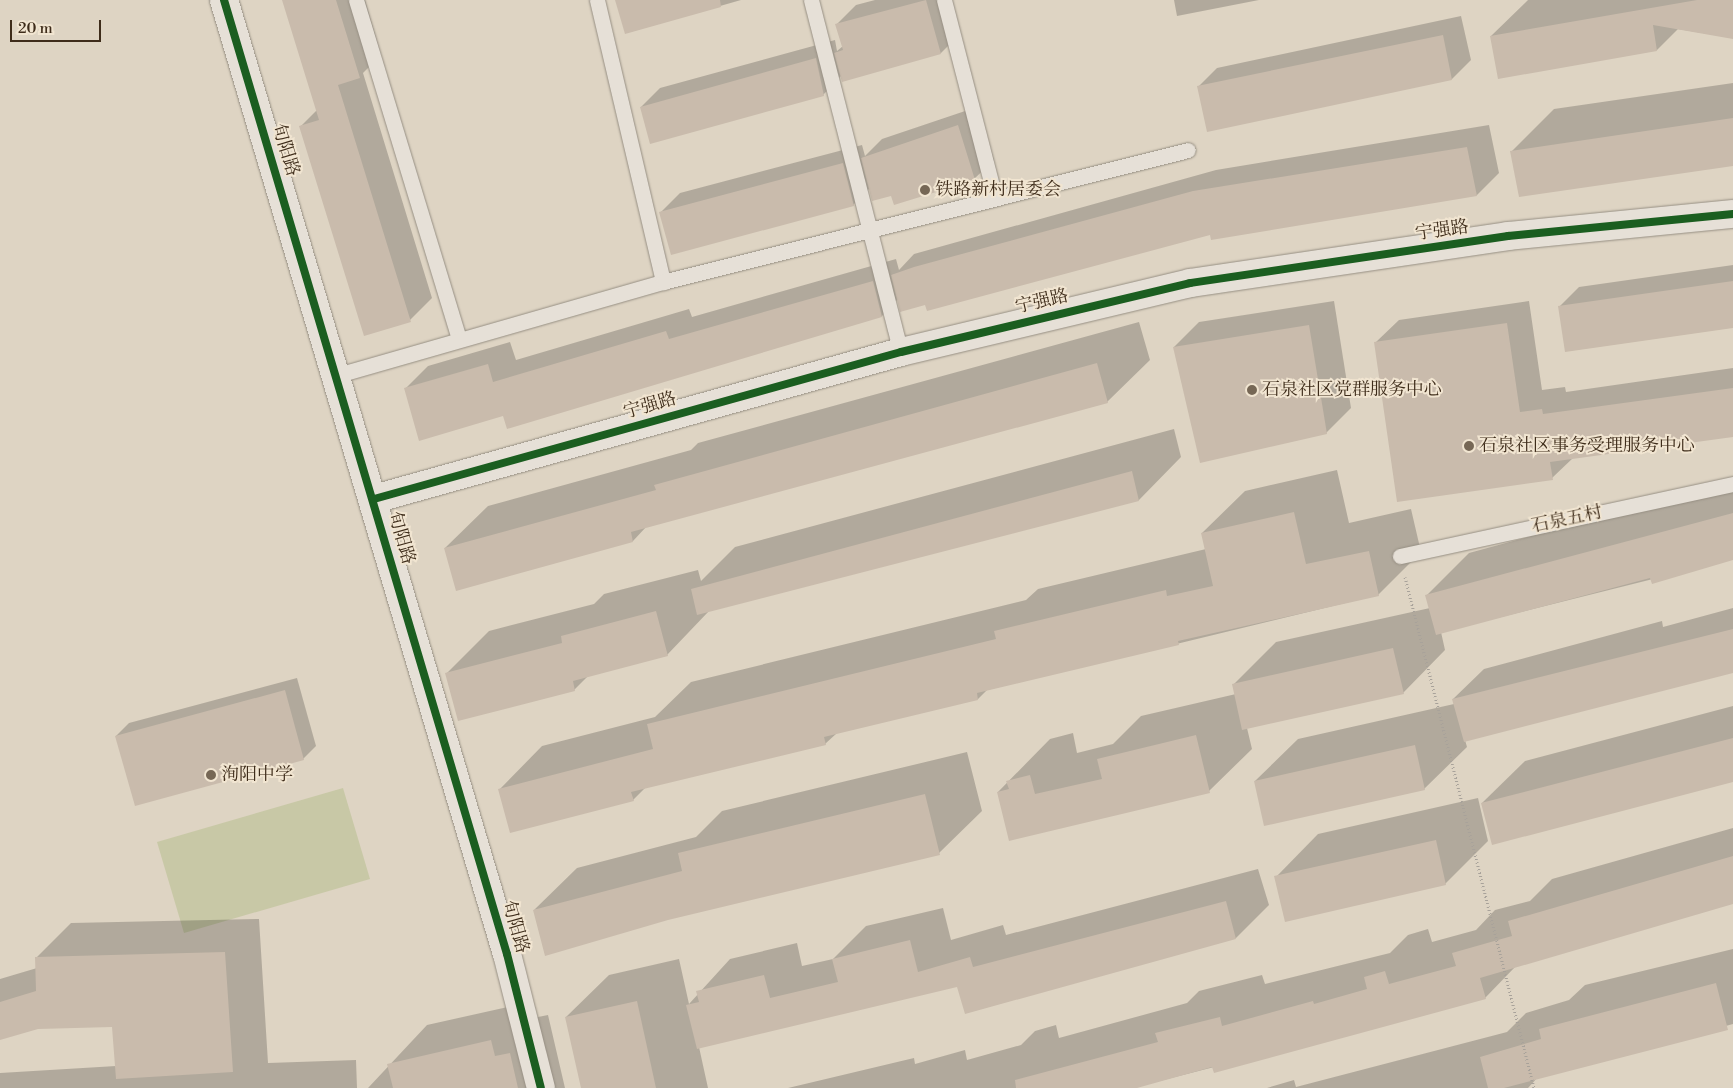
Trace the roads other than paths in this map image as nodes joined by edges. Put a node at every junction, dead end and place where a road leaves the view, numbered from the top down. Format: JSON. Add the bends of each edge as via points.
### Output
{"nodes":[{"id":1,"x":224,"y":0,"type":"edge"},
{"id":2,"x":356,"y":0,"type":"edge"},
{"id":3,"x":597,"y":0,"type":"edge"},
{"id":4,"x":811,"y":0,"type":"edge"},
{"id":5,"x":944,"y":0,"type":"edge"},
{"id":6,"x":1188,"y":150,"type":"dead end"},
{"id":7,"x":995,"y":197,"type":"junction"},
{"id":8,"x":1733,"y":214,"type":"edge"},
{"id":9,"x":872,"y":230,"type":"junction"},
{"id":10,"x":663,"y":282,"type":"junction"},
{"id":11,"x":459,"y":338,"type":"junction"},
{"id":12,"x":901,"y":352,"type":"junction"},
{"id":13,"x":338,"y":375,"type":"junction"},
{"id":14,"x":1733,"y":484,"type":"edge"},
{"id":15,"x":374,"y":499,"type":"junction"},
{"id":16,"x":1400,"y":556,"type":"road end"},
{"id":17,"x":541,"y":1088,"type":"edge"}],
"edges":[{"from":1,"to":13,"type":"street","name":"旬阳路"},
{"from":2,"to":11,"type":"lane"},
{"from":3,"to":10,"type":"lane"},
{"from":4,"to":9,"type":"lane"},
{"from":5,"to":7,"type":"lane"},
{"from":6,"to":7,"type":"lane"},
{"from":7,"to":9,"type":"lane"},
{"from":8,"to":12,"type":"street","name":"宁强路","via":[[1508,236],[1190,283]]},
{"from":9,"to":10,"type":"lane"},
{"from":9,"to":12,"type":"lane"},
{"from":10,"to":11,"type":"lane"},
{"from":11,"to":13,"type":"lane"},
{"from":12,"to":15,"type":"street","name":"宁强路"},
{"from":13,"to":15,"type":"street","name":"旬阳路"},
{"from":14,"to":16,"type":"lane","name":"石泉五村"},
{"from":15,"to":17,"type":"street","name":"旬阳路","via":[[508,954]]}]}
